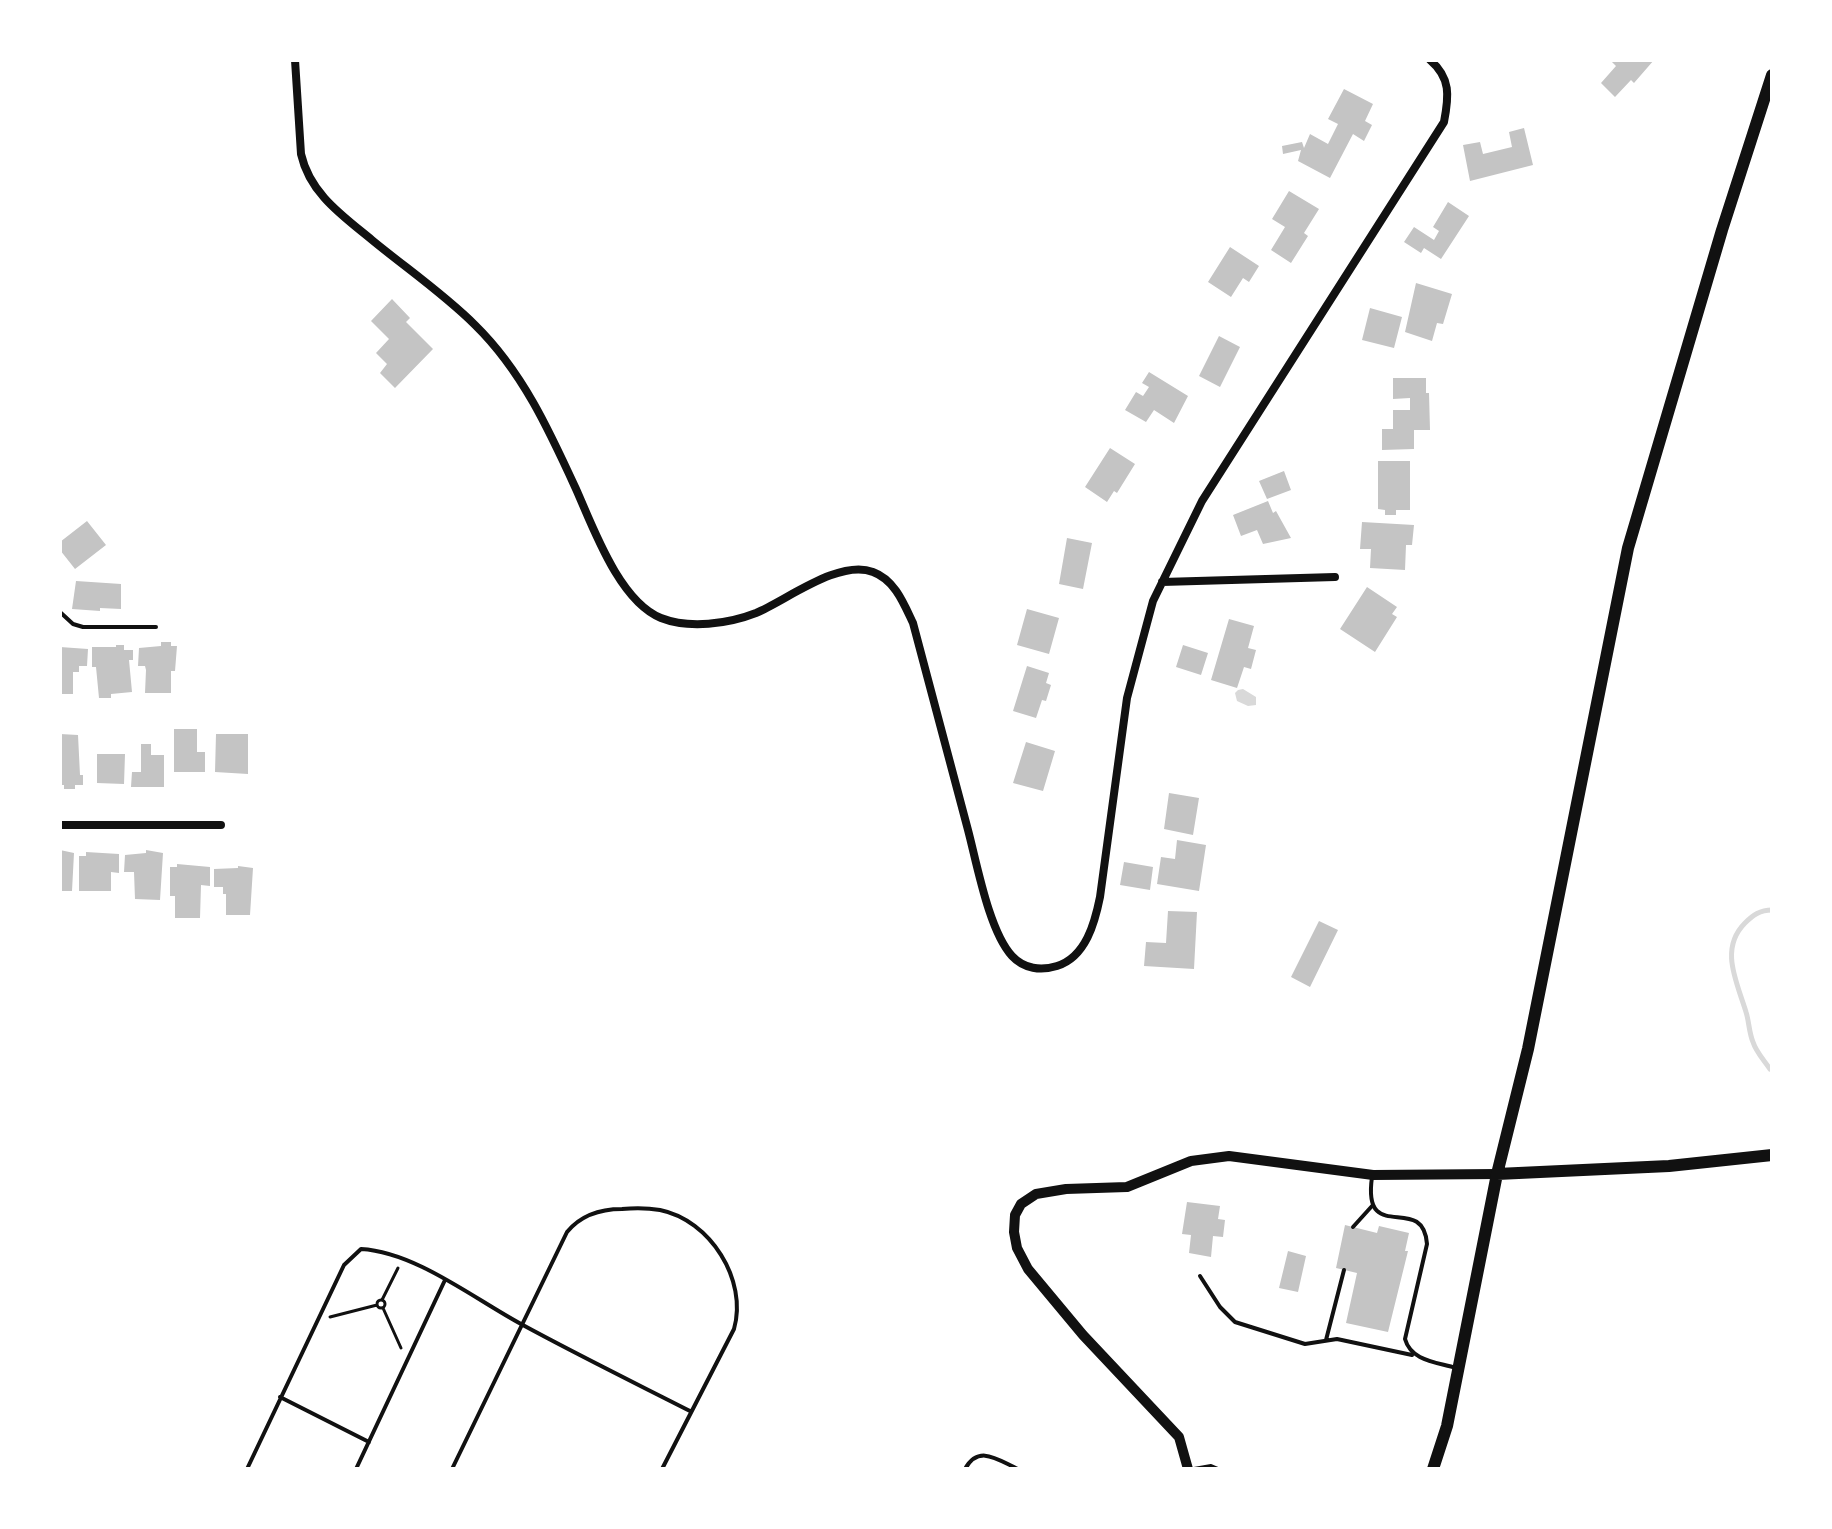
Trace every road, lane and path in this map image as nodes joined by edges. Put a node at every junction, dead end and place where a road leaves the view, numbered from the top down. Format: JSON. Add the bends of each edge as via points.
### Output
{"nodes":[{"id":1,"x":295,"y":60,"type":"edge"},
{"id":2,"x":1430,"y":60,"type":"edge"},
{"id":3,"x":1772,"y":75,"type":"edge"},
{"id":4,"x":1335,"y":577,"type":"dead end"},
{"id":5,"x":1162,"y":582,"type":"junction"},
{"id":6,"x":60,"y":612,"type":"edge"},
{"id":7,"x":156,"y":627,"type":"dead end"},
{"id":8,"x":60,"y":825,"type":"edge"},
{"id":9,"x":221,"y":825,"type":"dead end"},
{"id":10,"x":1771,"y":1154,"type":"edge"},
{"id":11,"x":1497,"y":1174,"type":"junction"},
{"id":12,"x":1373,"y":1175,"type":"junction"},
{"id":13,"x":1372,"y":1206,"type":"junction"},
{"id":14,"x":1353,"y":1227,"type":"dead end"},
{"id":15,"x":403,"y":1259,"type":"junction"},
{"id":16,"x":1344,"y":1270,"type":"dead end"},
{"id":17,"x":1200,"y":1276,"type":"dead end"},
{"id":18,"x":445,"y":1280,"type":"junction"},
{"id":19,"x":382,"y":1300,"type":"junction"},
{"id":20,"x":377,"y":1305,"type":"junction"},
{"id":21,"x":383,"y":1308,"type":"junction"},
{"id":22,"x":318,"y":1320,"type":"junction"},
{"id":23,"x":521,"y":1324,"type":"junction"},
{"id":24,"x":1326,"y":1340,"type":"junction"},
{"id":25,"x":1412,"y":1355,"type":"junction"},
{"id":26,"x":407,"y":1361,"type":"junction"},
{"id":27,"x":1459,"y":1369,"type":"junction"},
{"id":28,"x":280,"y":1397,"type":"junction"},
{"id":29,"x":690,"y":1411,"type":"junction"},
{"id":30,"x":369,"y":1442,"type":"junction"},
{"id":31,"x":247,"y":1469,"type":"edge"},
{"id":32,"x":356,"y":1469,"type":"edge"},
{"id":33,"x":452,"y":1469,"type":"edge"},
{"id":34,"x":662,"y":1469,"type":"edge"},
{"id":35,"x":965,"y":1469,"type":"edge"},
{"id":36,"x":1018,"y":1469,"type":"edge"},
{"id":37,"x":1191,"y":1469,"type":"edge"},
{"id":38,"x":1218,"y":1469,"type":"edge"},
{"id":39,"x":1433,"y":1469,"type":"edge"}],
"edges":[{"from":1,"to":5,"type":"street","via":[[301,154],[316,188],[338,213],[475,325],[514,372],[548,427],[614,569],[648,611],[689,623],[737,619],[855,570],[874,572],[892,586],[913,623],[997,932],[1010,954],[1031,968],[1046,969],[1069,960],[1095,924],[1127,698],[1144,626]]},
{"from":2,"to":5,"type":"street","via":[[1448,87],[1444,122],[1202,501]]},
{"from":3,"to":11,"type":"main road","via":[[1628,548],[1528,1049]]},
{"from":4,"to":5,"type":"street"},
{"from":6,"to":7,"type":"lane","via":[[83,627]]},
{"from":8,"to":9,"type":"street"},
{"from":10,"to":11,"type":"main road","via":[[1669,1166]]},
{"from":11,"to":12,"type":"street"},
{"from":11,"to":27,"type":"main road"},
{"from":12,"to":13,"type":"lane"},
{"from":12,"to":37,"type":"street","via":[[1210,1157],[1127,1187],[1066,1189],[1036,1194],[1021,1204],[1014,1232],[1028,1269],[1179,1437]]},
{"from":13,"to":14,"type":"lane"},
{"from":13,"to":25,"type":"lane","via":[[1377,1213],[1415,1221],[1426,1234],[1405,1339]]},
{"from":15,"to":18,"type":"lane"},
{"from":15,"to":19,"type":"path"},
{"from":15,"to":22,"type":"lane","via":[[361,1249],[344,1265]]},
{"from":16,"to":24,"type":"lane"},
{"from":17,"to":24,"type":"lane","via":[[1235,1322],[1305,1344]]},
{"from":18,"to":23,"type":"lane"},
{"from":18,"to":26,"type":"lane"},
{"from":19,"to":20,"type":"path"},
{"from":19,"to":21,"type":"path"},
{"from":20,"to":21,"type":"path"},
{"from":20,"to":22,"type":"path"},
{"from":21,"to":26,"type":"path"},
{"from":22,"to":28,"type":"lane"},
{"from":23,"to":29,"type":"lane"},
{"from":23,"to":29,"type":"lane","via":[[567,1232],[579,1220],[615,1209],[660,1210],[676,1216],[720,1253],[730,1270],[739,1313]]},
{"from":23,"to":33,"type":"lane"},
{"from":24,"to":25,"type":"lane"},
{"from":25,"to":27,"type":"lane"},
{"from":26,"to":30,"type":"lane"},
{"from":27,"to":39,"type":"main road"},
{"from":28,"to":30,"type":"lane"},
{"from":28,"to":31,"type":"lane"},
{"from":29,"to":34,"type":"lane"},
{"from":30,"to":32,"type":"lane"},
{"from":35,"to":36,"type":"lane","via":[[974,1457],[986,1454]]},
{"from":37,"to":38,"type":"lane"}]}
